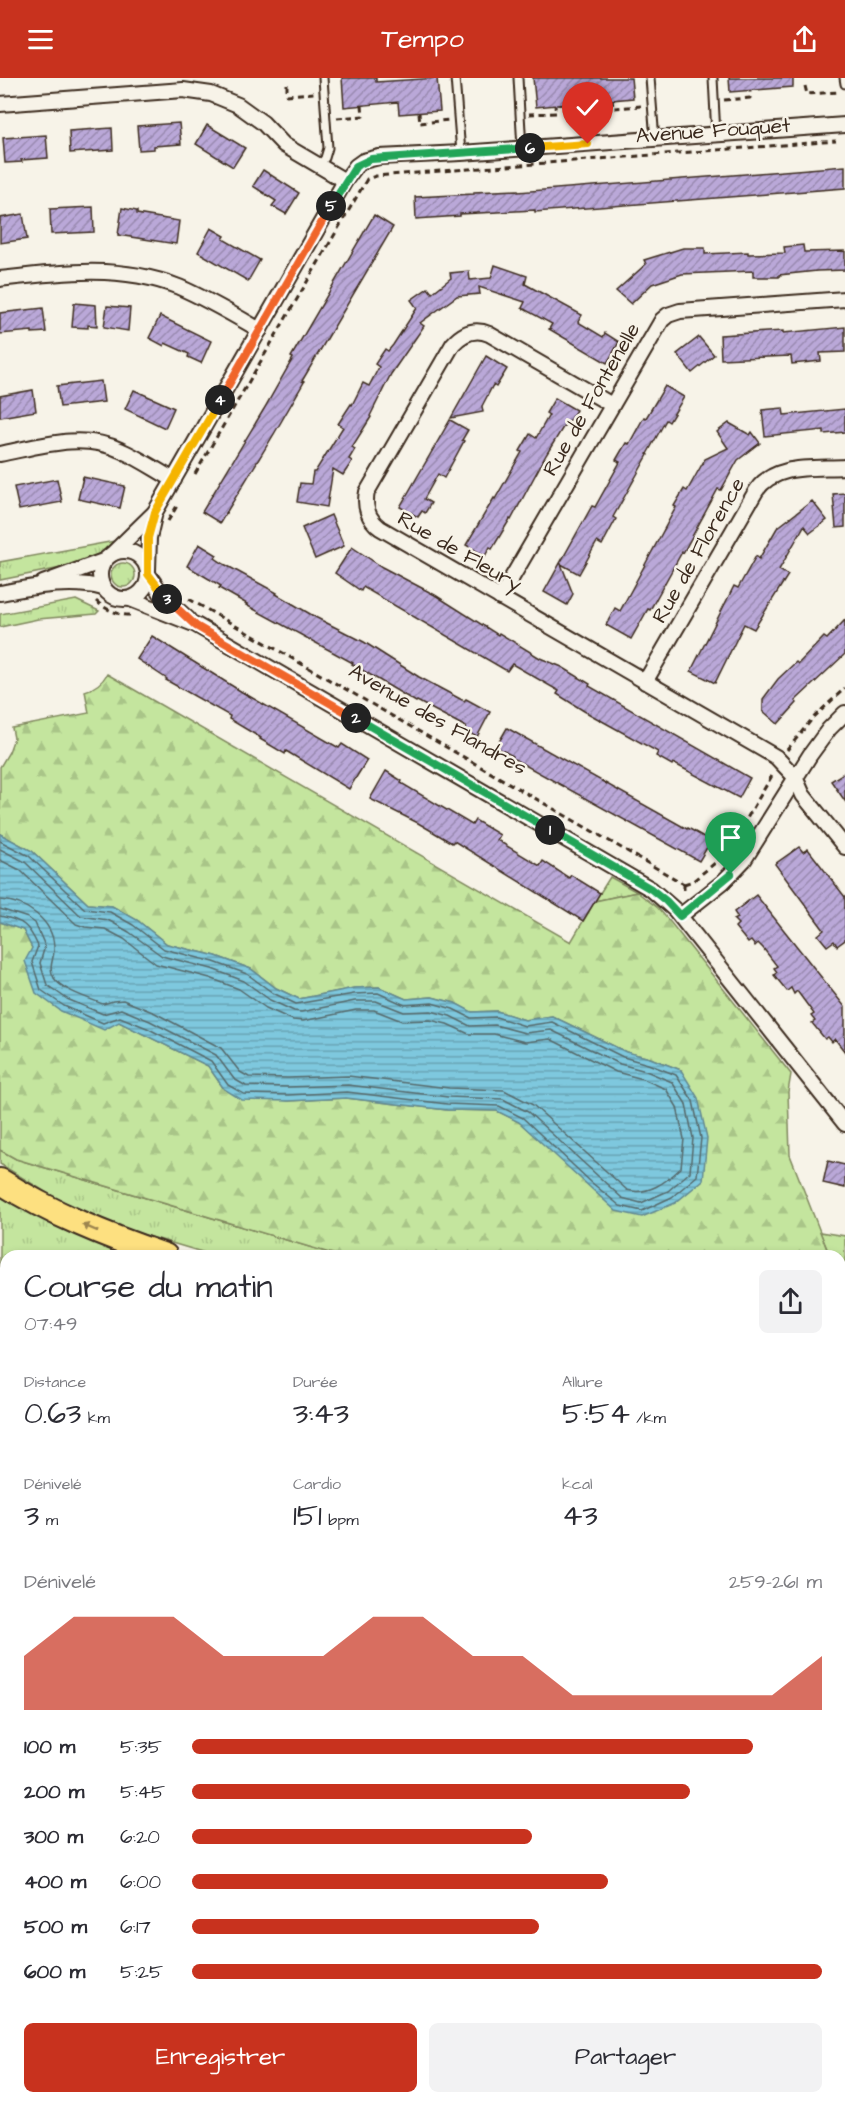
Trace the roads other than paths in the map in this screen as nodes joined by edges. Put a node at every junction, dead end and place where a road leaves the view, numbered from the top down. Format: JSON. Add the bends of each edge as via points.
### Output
{"nodes":[{"id":1,"x":323,"y":78,"type":"edge"},
{"id":2,"x":455,"y":78,"type":"edge"},
{"id":3,"x":518,"y":78,"type":"edge"},
{"id":4,"x":650,"y":78,"type":"edge"},
{"id":5,"x":713,"y":78,"type":"edge"},
{"id":6,"x":844,"y":78,"type":"edge"},
{"id":7,"x":845,"y":84,"type":"edge"},
{"id":8,"x":0,"y":104,"type":"edge"},
{"id":9,"x":845,"y":125,"type":"edge"},
{"id":10,"x":716,"y":135,"type":"junction"},
{"id":11,"x":655,"y":140,"type":"junction"},
{"id":12,"x":522,"y":149,"type":"junction"},
{"id":13,"x":461,"y":153,"type":"junction"},
{"id":14,"x":319,"y":166,"type":"junction"},
{"id":15,"x":345,"y":181,"type":"junction"},
{"id":16,"x":0,"y":279,"type":"edge"},
{"id":17,"x":845,"y":299,"type":"edge"},
{"id":18,"x":261,"y":330,"type":"junction"},
{"id":19,"x":612,"y":405,"type":"junction"},
{"id":20,"x":0,"y":454,"type":"edge"},
{"id":21,"x":845,"y":467,"type":"edge"},
{"id":22,"x":174,"y":480,"type":"junction"},
{"id":23,"x":155,"y":512,"type":"junction"},
{"id":24,"x":108,"y":557,"type":"junction"},
{"id":25,"x":148,"y":572,"type":"junction"},
{"id":26,"x":33,"y":587,"type":"junction"},
{"id":27,"x":103,"y":588,"type":"junction"},
{"id":28,"x":0,"y":593,"type":"edge"},
{"id":29,"x":500,"y":598,"type":"junction"},
{"id":30,"x":130,"y":599,"type":"junction"},
{"id":31,"x":196,"y":626,"type":"junction"},
{"id":32,"x":645,"y":682,"type":"junction"},
{"id":33,"x":845,"y":713,"type":"edge"},
{"id":34,"x":795,"y":777,"type":"junction"},
{"id":35,"x":845,"y":847,"type":"edge"},
{"id":36,"x":680,"y":916,"type":"junction"},
{"id":37,"x":845,"y":1124,"type":"edge"},
{"id":38,"x":0,"y":1181,"type":"edge"},
{"id":39,"x":148,"y":1250,"type":"edge"}],
"edges":[{"from":1,"to":14,"type":"lane","via":[[328,148]]},
{"from":2,"to":13,"type":"lane"},
{"from":3,"to":12,"type":"lane"},
{"from":4,"to":11,"type":"lane"},
{"from":5,"to":10,"type":"lane"},
{"from":6,"to":7,"type":"lane"},
{"from":8,"to":14,"type":"street","via":[[176,91],[211,94],[251,113],[284,145]]},
{"from":9,"to":10,"type":"street","name":"Avenue Fouquet"},
{"from":10,"to":11,"type":"street","name":"Avenue Fouquet"},
{"from":11,"to":12,"type":"street","name":"Avenue Fouquet"},
{"from":12,"to":13,"type":"street","name":"Avenue Fouquet"},
{"from":13,"to":15,"type":"street","name":"Avenue Fouquet","via":[[371,159],[356,166]]},
{"from":14,"to":15,"type":"street"},
{"from":15,"to":18,"type":"street","name":"Avenue Fouquet"},
{"from":16,"to":18,"type":"street","via":[[80,271],[141,277],[195,294]]},
{"from":17,"to":19,"type":"street","name":"Rue de Fontenelle","via":[[668,315],[658,325]]},
{"from":18,"to":22,"type":"street","name":"Avenue Fouquet"},
{"from":19,"to":29,"type":"street","name":"Rue de Fontenelle"},
{"from":19,"to":29,"type":"street","name":"Rue de Fleury","via":[[482,331],[464,334],[447,354],[367,492],[366,507],[371,520],[380,528]]},
{"from":20,"to":22,"type":"street","via":[[70,441],[96,442],[120,450]]},
{"from":21,"to":32,"type":"street","name":"Rue de Florence","via":[[781,472],[765,479]]},
{"from":22,"to":23,"type":"street","name":"Avenue Fouquet"},
{"from":23,"to":24,"type":"street","name":"Avenue Fouquet"},
{"from":23,"to":25,"type":"street","name":"Avenue Fouquet","via":[[148,538]]},
{"from":24,"to":25,"type":"street","via":[[123,551],[134,553]]},
{"from":24,"to":26,"type":"street","name":"Avenue Fouquet"},
{"from":24,"to":27,"type":"street","via":[[99,572]]},
{"from":25,"to":30,"type":"street","via":[[144,589]]},
{"from":25,"to":31,"type":"street","name":"Avenue des Flandres","via":[[164,596]]},
{"from":26,"to":27,"type":"street","name":"Avenue Fouquet"},
{"from":26,"to":28,"type":"street","name":"Avenue Fouquet"},
{"from":27,"to":30,"type":"street","via":[[117,599]]},
{"from":29,"to":32,"type":"street","name":"Rue de Fleury"},
{"from":30,"to":31,"type":"street","name":"Avenue des Flandres"},
{"from":31,"to":36,"type":"street","name":"Avenue des Flandres","via":[[642,883]]},
{"from":32,"to":34,"type":"street","name":"Rue de Fleury","via":[[776,757]]},
{"from":33,"to":34,"type":"street"},
{"from":34,"to":35,"type":"street","name":"Rue de Fleury","via":[[803,795]]},
{"from":34,"to":36,"type":"street","via":[[744,860]]},
{"from":36,"to":37,"type":"street","name":"Avenue des Flandres"},
{"from":39,"to":38,"type":"highway","one_way":true,"via":[[68,1219]]}]}
